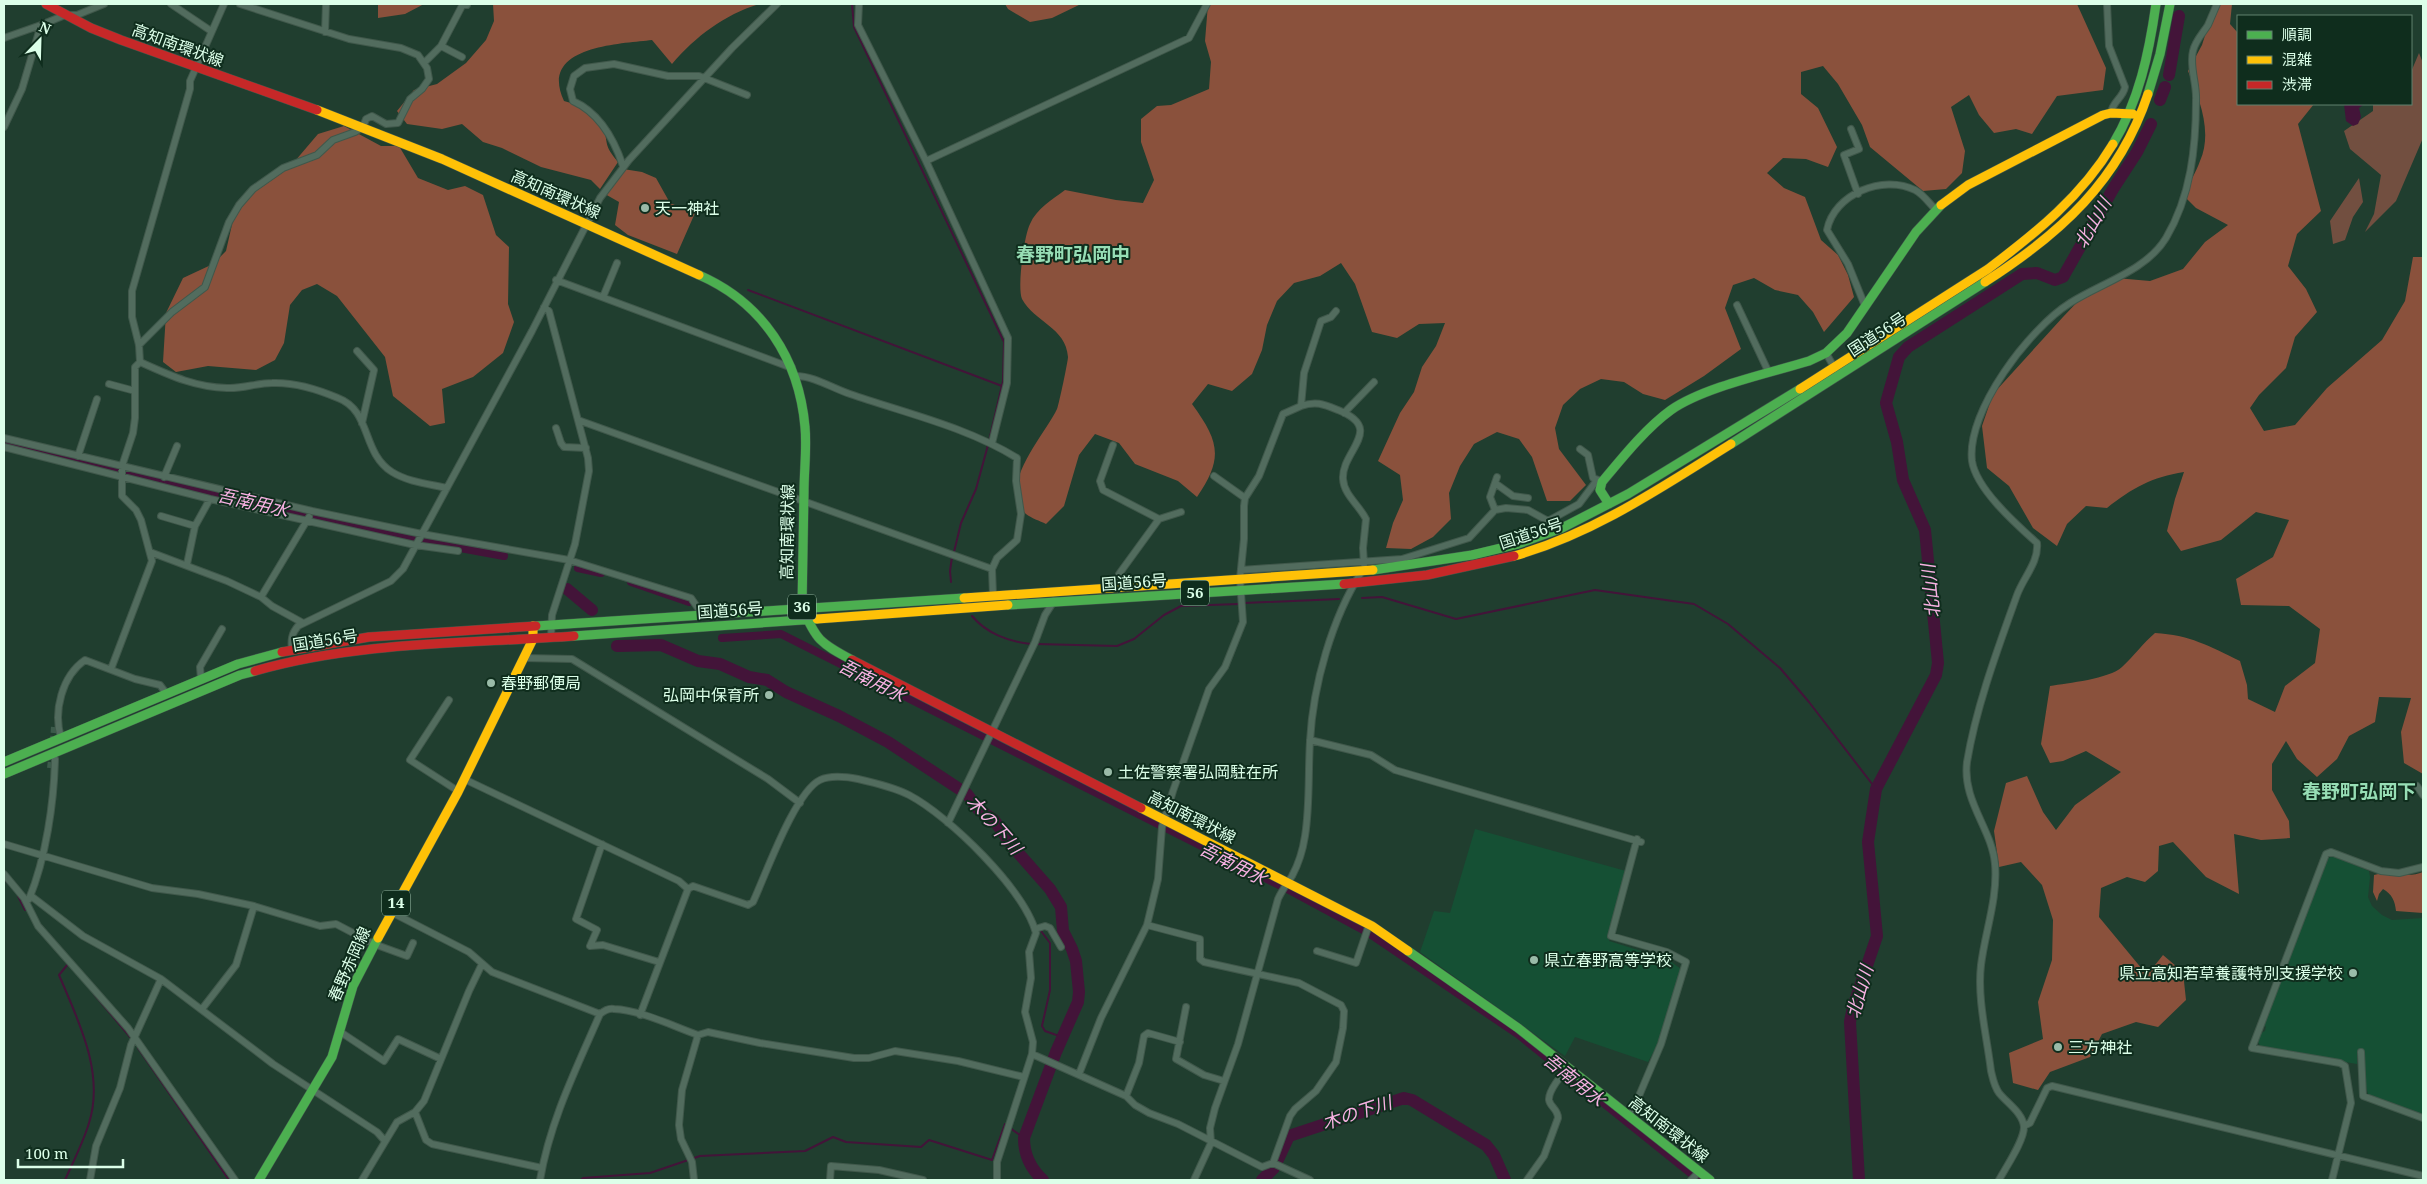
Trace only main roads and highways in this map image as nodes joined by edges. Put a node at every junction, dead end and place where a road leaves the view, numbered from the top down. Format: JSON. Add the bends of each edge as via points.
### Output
{"nodes":[{"id":1,"x":46,"y":4,"type":"edge"},
{"id":2,"x":2156,"y":4,"type":"edge"},
{"id":3,"x":2170,"y":4,"type":"edge"},
{"id":4,"x":61,"y":10,"type":"edge"},
{"id":5,"x":2129,"y":113,"type":"junction"},
{"id":6,"x":2141,"y":115,"type":"junction"},
{"id":7,"x":1609,"y":504,"type":"junction"},
{"id":8,"x":802,"y":607,"type":"junction"},
{"id":9,"x":806,"y":619,"type":"junction"},
{"id":10,"x":533,"y":626,"type":"junction"},
{"id":11,"x":533,"y":639,"type":"junction"},
{"id":12,"x":4,"y":762,"type":"edge"},
{"id":13,"x":4,"y":774,"type":"edge"},
{"id":14,"x":1695,"y":1176,"type":"edge"},
{"id":15,"x":259,"y":1180,"type":"edge"},
{"id":16,"x":1710,"y":1180,"type":"edge"}],
"edges":[{"from":1,"to":4,"type":"main road","name":"高知南環状線","number":"36"},
{"from":2,"to":5,"type":"main road","name":"国道56号","number":"56","via":[[2144,72]]},
{"from":3,"to":6,"type":"main road","name":"国道56号","number":"56","via":[[2155,75]]},
{"from":4,"to":8,"type":"main road","name":"高知南環状線","number":"36","via":[[106,34],[442,159],[704,277],[734,294],[773,333],[794,372],[803,408]]},
{"from":5,"to":6,"type":"main road"},
{"from":5,"to":7,"type":"main road","name":"国道56号","number":"56","via":[[2086,185],[2030,240],[1722,437]]},
{"from":5,"to":7,"type":"main road","via":[[2111,113],[1968,185],[1935,209],[1847,333],[1826,352],[1809,361],[1700,395],[1671,410],[1599,481],[1600,490]]},
{"from":6,"to":9,"type":"main road","name":"国道56号","number":"56","via":[[2125,147],[2095,191],[2070,219],[2038,246],[1630,506],[1565,539],[1528,552],[1431,576],[1353,584]]},
{"from":7,"to":8,"type":"main road","name":"国道56号","number":"56","via":[[1563,527],[1483,553],[1430,564],[1240,575],[1117,588]]},
{"from":8,"to":9,"type":"main road","name":"高知南環状線","number":"36"},
{"from":8,"to":10,"type":"main road","name":"国道56号","number":"56"},
{"from":9,"to":11,"type":"main road","name":"国道56号","number":"56"},
{"from":9,"to":14,"type":"main road","name":"高知南環状線","number":"36","via":[[825,646],[872,672],[990,735],[1369,925],[1518,1028],[1566,1071],[1630,1117]]},
{"from":10,"to":11,"type":"main road","name":"春野赤岡線","number":"14"},
{"from":10,"to":12,"type":"main road","name":"国道56号","number":"56","via":[[369,637],[292,649],[238,664],[166,692]]},
{"from":11,"to":13,"type":"main road","name":"国道56号","number":"56","via":[[408,644],[293,660],[240,675]]},
{"from":11,"to":15,"type":"main road","name":"春野赤岡線","number":"14","via":[[458,791],[353,986],[332,1057]]},
{"from":14,"to":16,"type":"main road","name":"高知南環状線","number":"36"}]}
